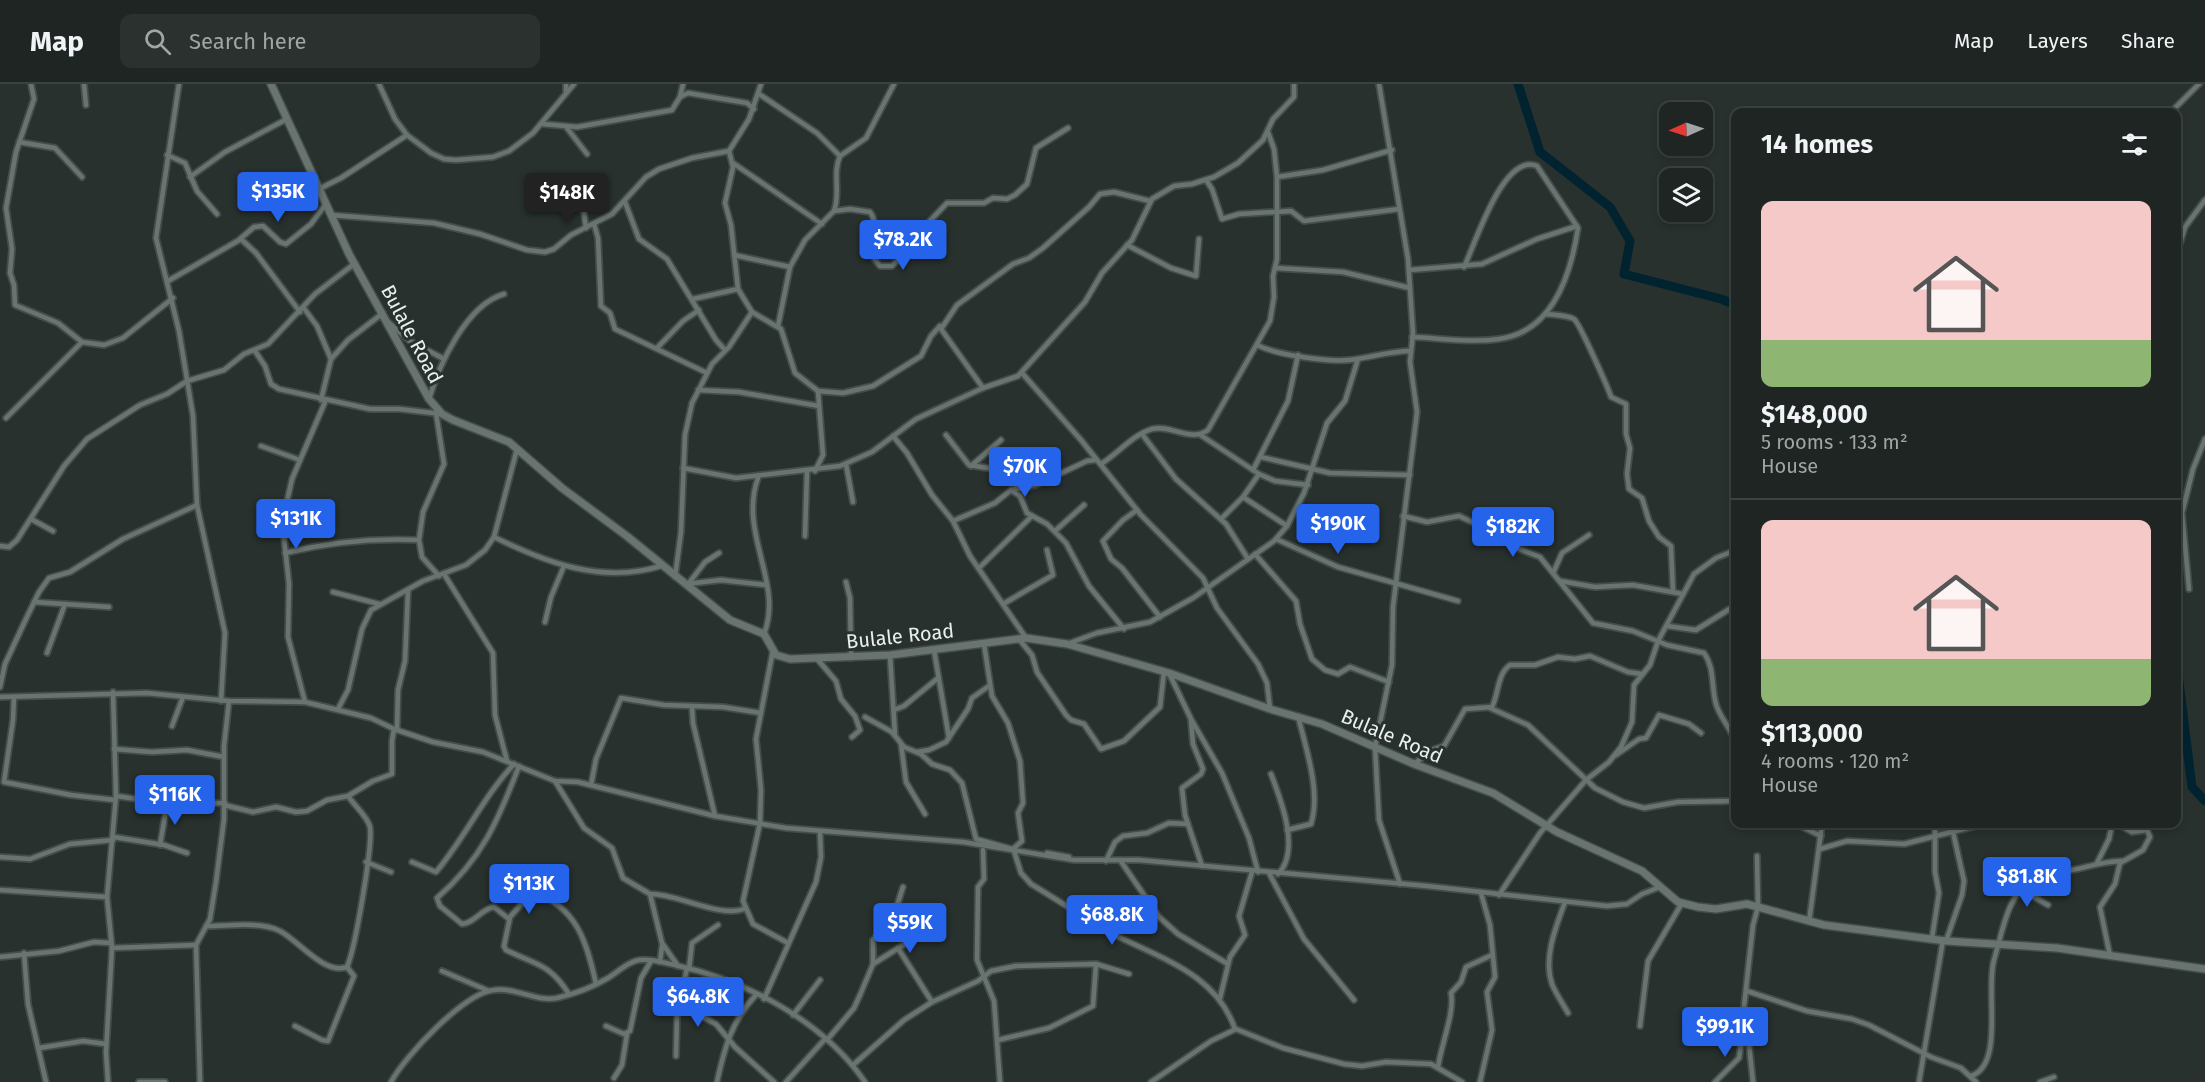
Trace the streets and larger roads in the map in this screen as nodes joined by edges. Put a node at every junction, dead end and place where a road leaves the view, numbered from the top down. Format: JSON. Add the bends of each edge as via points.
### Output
{"nodes":[{"id":1,"x":31,"y":84,"type":"edge"},
{"id":2,"x":84,"y":84,"type":"edge"},
{"id":3,"x":179,"y":84,"type":"edge"},
{"id":4,"x":271,"y":84,"type":"edge"},
{"id":5,"x":379,"y":84,"type":"edge"},
{"id":6,"x":566,"y":84,"type":"edge"},
{"id":7,"x":574,"y":84,"type":"edge"},
{"id":8,"x":683,"y":84,"type":"edge"},
{"id":9,"x":762,"y":84,"type":"edge"},
{"id":10,"x":894,"y":84,"type":"edge"},
{"id":11,"x":1294,"y":84,"type":"edge"},
{"id":12,"x":1379,"y":84,"type":"edge"},
{"id":13,"x":2199,"y":84,"type":"edge"},
{"id":14,"x":566,"y":93,"type":"junction"},
{"id":15,"x":759,"y":94,"type":"junction"},
{"id":16,"x":680,"y":97,"type":"junction"},
{"id":17,"x":86,"y":105,"type":"dead end"},
{"id":18,"x":2174,"y":108,"type":"edge"},
{"id":19,"x":754,"y":109,"type":"junction"},
{"id":20,"x":285,"y":120,"type":"junction"},
{"id":21,"x":543,"y":124,"type":"junction"},
{"id":22,"x":567,"y":128,"type":"junction"},
{"id":23,"x":1068,"y":128,"type":"dead end"},
{"id":24,"x":1268,"y":132,"type":"junction"},
{"id":25,"x":407,"y":135,"type":"junction"},
{"id":26,"x":20,"y":142,"type":"junction"},
{"id":27,"x":1392,"y":150,"type":"junction"},
{"id":28,"x":729,"y":151,"type":"junction"},
{"id":29,"x":587,"y":154,"type":"dead end"},
{"id":30,"x":167,"y":155,"type":"junction"},
{"id":31,"x":840,"y":156,"type":"junction"},
{"id":32,"x":733,"y":163,"type":"junction"},
{"id":33,"x":82,"y":177,"type":"dead end"},
{"id":34,"x":190,"y":177,"type":"junction"},
{"id":35,"x":1277,"y":177,"type":"junction"},
{"id":36,"x":1206,"y":180,"type":"junction"},
{"id":37,"x":317,"y":190,"type":"junction"},
{"id":38,"x":581,"y":192,"type":"dead end"},
{"id":39,"x":2205,"y":200,"type":"edge"},
{"id":40,"x":1150,"y":201,"type":"junction"},
{"id":41,"x":625,"y":202,"type":"junction"},
{"id":42,"x":325,"y":205,"type":"junction"},
{"id":43,"x":1399,"y":209,"type":"junction"},
{"id":44,"x":834,"y":211,"type":"junction"},
{"id":45,"x":1276,"y":212,"type":"junction"},
{"id":46,"x":217,"y":214,"type":"dead end"},
{"id":47,"x":330,"y":215,"type":"junction"},
{"id":48,"x":594,"y":224,"type":"junction"},
{"id":49,"x":822,"y":224,"type":"junction"},
{"id":50,"x":1577,"y":226,"type":"junction"},
{"id":51,"x":585,"y":228,"type":"junction"},
{"id":52,"x":2182,"y":236,"type":"joint"},
{"id":53,"x":239,"y":239,"type":"junction"},
{"id":54,"x":1199,"y":239,"type":"dead end"},
{"id":55,"x":2181,"y":240,"type":"edge"},
{"id":56,"x":1126,"y":245,"type":"junction"},
{"id":57,"x":734,"y":255,"type":"junction"},
{"id":58,"x":354,"y":264,"type":"junction"},
{"id":59,"x":790,"y":267,"type":"junction"},
{"id":60,"x":1464,"y":267,"type":"junction"},
{"id":61,"x":1276,"y":268,"type":"junction"},
{"id":62,"x":1409,"y":270,"type":"junction"},
{"id":63,"x":168,"y":281,"type":"junction"},
{"id":64,"x":1410,"y":288,"type":"junction"},
{"id":65,"x":738,"y":289,"type":"junction"},
{"id":66,"x":504,"y":294,"type":"dead end"},
{"id":67,"x":173,"y":298,"type":"junction"},
{"id":68,"x":693,"y":299,"type":"junction"},
{"id":69,"x":302,"y":310,"type":"junction"},
{"id":70,"x":699,"y":310,"type":"junction"},
{"id":71,"x":752,"y":312,"type":"junction"},
{"id":72,"x":383,"y":313,"type":"junction"},
{"id":73,"x":1545,"y":314,"type":"junction"},
{"id":74,"x":388,"y":322,"type":"junction"},
{"id":75,"x":778,"y":326,"type":"junction"},
{"id":76,"x":940,"y":326,"type":"junction"},
{"id":77,"x":1412,"y":337,"type":"junction"},
{"id":78,"x":82,"y":342,"type":"junction"},
{"id":79,"x":1257,"y":345,"type":"junction"},
{"id":80,"x":657,"y":348,"type":"junction"},
{"id":81,"x":725,"y":350,"type":"junction"},
{"id":82,"x":255,"y":351,"type":"junction"},
{"id":83,"x":1410,"y":351,"type":"junction"},
{"id":84,"x":1298,"y":355,"type":"junction"},
{"id":85,"x":331,"y":359,"type":"junction"},
{"id":86,"x":444,"y":359,"type":"junction"},
{"id":87,"x":1358,"y":359,"type":"junction"},
{"id":88,"x":707,"y":373,"type":"junction"},
{"id":89,"x":1022,"y":373,"type":"junction"},
{"id":90,"x":187,"y":381,"type":"junction"},
{"id":91,"x":983,"y":388,"type":"junction"},
{"id":92,"x":698,"y":390,"type":"junction"},
{"id":93,"x":818,"y":392,"type":"junction"},
{"id":94,"x":429,"y":399,"type":"junction"},
{"id":95,"x":323,"y":401,"type":"junction"},
{"id":96,"x":819,"y":406,"type":"junction"},
{"id":97,"x":439,"y":414,"type":"junction"},
{"id":98,"x":6,"y":418,"type":"dead end"},
{"id":99,"x":1142,"y":434,"type":"junction"},
{"id":100,"x":1199,"y":434,"type":"junction"},
{"id":101,"x":946,"y":435,"type":"dead end"},
{"id":102,"x":892,"y":436,"type":"junction"},
{"id":103,"x":2205,"y":439,"type":"edge"},
{"id":104,"x":1001,"y":440,"type":"dead end"},
{"id":105,"x":261,"y":446,"type":"dead end"},
{"id":106,"x":517,"y":448,"type":"junction"},
{"id":107,"x":1261,"y":457,"type":"junction"},
{"id":108,"x":300,"y":459,"type":"junction"},
{"id":109,"x":1096,"y":460,"type":"junction"},
{"id":110,"x":846,"y":464,"type":"junction"},
{"id":111,"x":1101,"y":464,"type":"junction"},
{"id":112,"x":971,"y":466,"type":"junction"},
{"id":113,"x":683,"y":468,"type":"junction"},
{"id":114,"x":1253,"y":470,"type":"junction"},
{"id":115,"x":1311,"y":470,"type":"junction"},
{"id":116,"x":815,"y":471,"type":"junction"},
{"id":117,"x":807,"y":472,"type":"junction"},
{"id":118,"x":1259,"y":474,"type":"junction"},
{"id":119,"x":1410,"y":475,"type":"junction"},
{"id":120,"x":758,"y":478,"type":"junction"},
{"id":121,"x":1308,"y":485,"type":"junction"},
{"id":122,"x":1018,"y":487,"type":"junction"},
{"id":123,"x":1011,"y":490,"type":"junction"},
{"id":124,"x":1243,"y":498,"type":"junction"},
{"id":125,"x":853,"y":502,"type":"dead end"},
{"id":126,"x":196,"y":505,"type":"junction"},
{"id":127,"x":1084,"y":505,"type":"dead end"},
{"id":128,"x":1137,"y":510,"type":"junction"},
{"id":129,"x":1032,"y":516,"type":"junction"},
{"id":130,"x":1403,"y":516,"type":"junction"},
{"id":131,"x":31,"y":519,"type":"junction"},
{"id":132,"x":1221,"y":519,"type":"junction"},
{"id":133,"x":953,"y":521,"type":"junction"},
{"id":134,"x":1287,"y":525,"type":"junction"},
{"id":135,"x":52,"y":531,"type":"dead end"},
{"id":136,"x":1055,"y":531,"type":"junction"},
{"id":137,"x":1589,"y":535,"type":"dead end"},
{"id":138,"x":805,"y":536,"type":"dead end"},
{"id":139,"x":494,"y":537,"type":"junction"},
{"id":140,"x":1276,"y":539,"type":"junction"},
{"id":141,"x":419,"y":540,"type":"junction"},
{"id":142,"x":0,"y":546,"type":"edge"},
{"id":143,"x":1047,"y":550,"type":"dead end"},
{"id":144,"x":1731,"y":552,"type":"edge"},
{"id":145,"x":718,"y":553,"type":"dead end"},
{"id":146,"x":285,"y":554,"type":"junction"},
{"id":147,"x":1255,"y":554,"type":"junction"},
{"id":148,"x":1248,"y":559,"type":"junction"},
{"id":149,"x":564,"y":566,"type":"junction"},
{"id":150,"x":661,"y":566,"type":"junction"},
{"id":151,"x":979,"y":568,"type":"junction"},
{"id":152,"x":1554,"y":571,"type":"junction"},
{"id":153,"x":442,"y":575,"type":"junction"},
{"id":154,"x":675,"y":577,"type":"junction"},
{"id":155,"x":1560,"y":581,"type":"junction"},
{"id":156,"x":846,"y":582,"type":"dead end"},
{"id":157,"x":1396,"y":583,"type":"junction"},
{"id":158,"x":686,"y":584,"type":"junction"},
{"id":159,"x":766,"y":585,"type":"junction"},
{"id":160,"x":1206,"y":588,"type":"junction"},
{"id":161,"x":2189,"y":589,"type":"dead end"},
{"id":162,"x":408,"y":591,"type":"junction"},
{"id":163,"x":1672,"y":591,"type":"junction"},
{"id":164,"x":333,"y":592,"type":"dead end"},
{"id":165,"x":1683,"y":594,"type":"junction"},
{"id":166,"x":1458,"y":601,"type":"dead end"},
{"id":167,"x":34,"y":602,"type":"junction"},
{"id":168,"x":65,"y":604,"type":"junction"},
{"id":169,"x":379,"y":604,"type":"junction"},
{"id":170,"x":1003,"y":604,"type":"junction"},
{"id":171,"x":109,"y":607,"type":"dead end"},
{"id":172,"x":1731,"y":608,"type":"edge"},
{"id":173,"x":1160,"y":617,"type":"junction"},
{"id":174,"x":545,"y":622,"type":"dead end"},
{"id":175,"x":1666,"y":626,"type":"junction"},
{"id":176,"x":1124,"y":628,"type":"junction"},
{"id":177,"x":764,"y":634,"type":"junction"},
{"id":178,"x":1022,"y":638,"type":"junction"},
{"id":179,"x":1658,"y":641,"type":"junction"},
{"id":180,"x":984,"y":644,"type":"junction"},
{"id":181,"x":1067,"y":644,"type":"junction"},
{"id":182,"x":772,"y":650,"type":"junction"},
{"id":183,"x":934,"y":650,"type":"junction"},
{"id":184,"x":47,"y":653,"type":"dead end"},
{"id":185,"x":890,"y":656,"type":"junction"},
{"id":186,"x":851,"y":658,"type":"junction"},
{"id":187,"x":818,"y":660,"type":"junction"},
{"id":188,"x":1167,"y":672,"type":"junction"},
{"id":189,"x":1642,"y":674,"type":"junction"},
{"id":190,"x":938,"y":678,"type":"junction"},
{"id":191,"x":1389,"y":682,"type":"junction"},
{"id":192,"x":989,"y":686,"type":"junction"},
{"id":193,"x":0,"y":687,"type":"edge"},
{"id":194,"x":113,"y":692,"type":"junction"},
{"id":195,"x":0,"y":697,"type":"edge"},
{"id":196,"x":14,"y":697,"type":"junction"},
{"id":197,"x":183,"y":697,"type":"junction"},
{"id":198,"x":221,"y":701,"type":"junction"},
{"id":199,"x":229,"y":702,"type":"junction"},
{"id":200,"x":305,"y":702,"type":"junction"},
{"id":201,"x":692,"y":707,"type":"junction"},
{"id":202,"x":1490,"y":708,"type":"junction"},
{"id":203,"x":338,"y":709,"type":"junction"},
{"id":204,"x":1270,"y":709,"type":"junction"},
{"id":205,"x":894,"y":710,"type":"junction"},
{"id":206,"x":761,"y":713,"type":"junction"},
{"id":207,"x":1298,"y":716,"type":"junction"},
{"id":208,"x":865,"y":717,"type":"dead end"},
{"id":209,"x":1191,"y":719,"type":"junction"},
{"id":210,"x":172,"y":726,"type":"dead end"},
{"id":211,"x":396,"y":730,"type":"junction"},
{"id":212,"x":1731,"y":730,"type":"edge"},
{"id":213,"x":1701,"y":733,"type":"dead end"},
{"id":214,"x":895,"y":734,"type":"junction"},
{"id":215,"x":852,"y":737,"type":"dead end"},
{"id":216,"x":949,"y":739,"type":"junction"},
{"id":217,"x":901,"y":744,"type":"junction"},
{"id":218,"x":1375,"y":747,"type":"junction"},
{"id":219,"x":114,"y":749,"type":"junction"},
{"id":220,"x":917,"y":752,"type":"junction"},
{"id":221,"x":1616,"y":755,"type":"junction"},
{"id":222,"x":224,"y":757,"type":"junction"},
{"id":223,"x":507,"y":761,"type":"junction"},
{"id":224,"x":1414,"y":764,"type":"junction"},
{"id":225,"x":516,"y":765,"type":"junction"},
{"id":226,"x":1271,"y":774,"type":"dead end"},
{"id":227,"x":1586,"y":780,"type":"junction"},
{"id":228,"x":555,"y":781,"type":"junction"},
{"id":229,"x":591,"y":785,"type":"junction"},
{"id":230,"x":348,"y":796,"type":"junction"},
{"id":231,"x":116,"y":798,"type":"junction"},
{"id":232,"x":1731,"y":801,"type":"edge"},
{"id":233,"x":167,"y":804,"type":"junction"},
{"id":234,"x":225,"y":804,"type":"junction"},
{"id":235,"x":925,"y":814,"type":"dead end"},
{"id":236,"x":715,"y":816,"type":"junction"},
{"id":237,"x":760,"y":823,"type":"junction"},
{"id":238,"x":1190,"y":825,"type":"junction"},
{"id":239,"x":1547,"y":826,"type":"junction"},
{"id":240,"x":1804,"y":828,"type":"edge"},
{"id":241,"x":1822,"y":828,"type":"edge"},
{"id":242,"x":1935,"y":828,"type":"edge"},
{"id":243,"x":1968,"y":828,"type":"edge"},
{"id":244,"x":2111,"y":828,"type":"edge"},
{"id":245,"x":2125,"y":828,"type":"edge"},
{"id":246,"x":1287,"y":830,"type":"junction"},
{"id":247,"x":820,"y":831,"type":"junction"},
{"id":248,"x":1953,"y":832,"type":"junction"},
{"id":249,"x":1821,"y":836,"type":"junction"},
{"id":250,"x":1935,"y":837,"type":"junction"},
{"id":251,"x":113,"y":838,"type":"junction"},
{"id":252,"x":160,"y":844,"type":"junction"},
{"id":253,"x":1820,"y":849,"type":"junction"},
{"id":254,"x":983,"y":850,"type":"dead end"},
{"id":255,"x":1013,"y":850,"type":"junction"},
{"id":256,"x":187,"y":853,"type":"dead end"},
{"id":257,"x":1757,"y":855,"type":"dead end"},
{"id":258,"x":0,"y":857,"type":"edge"},
{"id":259,"x":1120,"y":860,"type":"junction"},
{"id":260,"x":1106,"y":861,"type":"junction"},
{"id":261,"x":2122,"y":861,"type":"junction"},
{"id":262,"x":366,"y":862,"type":"junction"},
{"id":263,"x":412,"y":862,"type":"dead end"},
{"id":264,"x":2097,"y":863,"type":"junction"},
{"id":265,"x":1202,"y":866,"type":"junction"},
{"id":266,"x":391,"y":872,"type":"dead end"},
{"id":267,"x":1255,"y":872,"type":"junction"},
{"id":268,"x":1269,"y":873,"type":"junction"},
{"id":269,"x":1278,"y":874,"type":"junction"},
{"id":270,"x":1400,"y":884,"type":"junction"},
{"id":271,"x":903,"y":887,"type":"dead end"},
{"id":272,"x":1660,"y":887,"type":"junction"},
{"id":273,"x":2020,"y":889,"type":"junction"},
{"id":274,"x":0,"y":890,"type":"edge"},
{"id":275,"x":651,"y":894,"type":"junction"},
{"id":276,"x":1481,"y":894,"type":"junction"},
{"id":277,"x":1498,"y":895,"type":"junction"},
{"id":278,"x":107,"y":897,"type":"junction"},
{"id":279,"x":1565,"y":902,"type":"junction"},
{"id":280,"x":1682,"y":903,"type":"junction"},
{"id":281,"x":2048,"y":905,"type":"dead end"},
{"id":282,"x":1758,"y":907,"type":"junction"},
{"id":283,"x":744,"y":909,"type":"junction"},
{"id":284,"x":509,"y":919,"type":"junction"},
{"id":285,"x":1809,"y":922,"type":"junction"},
{"id":286,"x":718,"y":925,"type":"dead end"},
{"id":287,"x":935,"y":925,"type":"dead end"},
{"id":288,"x":206,"y":926,"type":"junction"},
{"id":289,"x":1932,"y":938,"type":"junction"},
{"id":290,"x":1944,"y":940,"type":"junction"},
{"id":291,"x":662,"y":943,"type":"junction"},
{"id":292,"x":788,"y":943,"type":"junction"},
{"id":293,"x":111,"y":945,"type":"junction"},
{"id":294,"x":196,"y":945,"type":"junction"},
{"id":295,"x":1999,"y":945,"type":"junction"},
{"id":296,"x":898,"y":948,"type":"junction"},
{"id":297,"x":24,"y":953,"type":"junction"},
{"id":298,"x":1492,"y":954,"type":"junction"},
{"id":299,"x":2110,"y":956,"type":"junction"},
{"id":300,"x":0,"y":957,"type":"edge"},
{"id":301,"x":651,"y":961,"type":"junction"},
{"id":302,"x":660,"y":962,"type":"junction"},
{"id":303,"x":873,"y":964,"type":"junction"},
{"id":304,"x":1096,"y":964,"type":"junction"},
{"id":305,"x":1228,"y":964,"type":"junction"},
{"id":306,"x":678,"y":966,"type":"junction"},
{"id":307,"x":347,"y":967,"type":"junction"},
{"id":308,"x":688,"y":968,"type":"junction"},
{"id":309,"x":2205,"y":969,"type":"edge"},
{"id":310,"x":442,"y":971,"type":"dead end"},
{"id":311,"x":1129,"y":974,"type":"dead end"},
{"id":312,"x":983,"y":978,"type":"junction"},
{"id":313,"x":820,"y":981,"type":"dead end"},
{"id":314,"x":596,"y":984,"type":"junction"},
{"id":315,"x":489,"y":991,"type":"junction"},
{"id":316,"x":1747,"y":991,"type":"junction"},
{"id":317,"x":569,"y":994,"type":"junction"},
{"id":318,"x":756,"y":995,"type":"junction"},
{"id":319,"x":1220,"y":998,"type":"junction"},
{"id":320,"x":764,"y":999,"type":"junction"},
{"id":321,"x":1354,"y":1000,"type":"dead end"},
{"id":322,"x":932,"y":1002,"type":"junction"},
{"id":323,"x":659,"y":1005,"type":"dead end"},
{"id":324,"x":679,"y":1005,"type":"junction"},
{"id":325,"x":1568,"y":1013,"type":"dead end"},
{"id":326,"x":793,"y":1015,"type":"junction"},
{"id":327,"x":295,"y":1026,"type":"dead end"},
{"id":328,"x":606,"y":1026,"type":"dead end"},
{"id":329,"x":1640,"y":1026,"type":"dead end"},
{"id":330,"x":1235,"y":1029,"type":"junction"},
{"id":331,"x":627,"y":1034,"type":"junction"},
{"id":332,"x":728,"y":1038,"type":"junction"},
{"id":333,"x":1742,"y":1038,"type":"junction"},
{"id":334,"x":826,"y":1040,"type":"junction"},
{"id":335,"x":998,"y":1040,"type":"junction"},
{"id":336,"x":106,"y":1044,"type":"junction"},
{"id":337,"x":39,"y":1048,"type":"junction"},
{"id":338,"x":1924,"y":1051,"type":"junction"},
{"id":339,"x":676,"y":1056,"type":"dead end"},
{"id":340,"x":853,"y":1065,"type":"junction"},
{"id":341,"x":1438,"y":1067,"type":"junction"},
{"id":342,"x":1971,"y":1076,"type":"junction"},
{"id":343,"x":2054,"y":1077,"type":"dead end"},
{"id":344,"x":614,"y":1078,"type":"dead end"},
{"id":345,"x":46,"y":1082,"type":"edge"},
{"id":346,"x":108,"y":1082,"type":"edge"},
{"id":347,"x":139,"y":1082,"type":"edge"},
{"id":348,"x":165,"y":1082,"type":"edge"},
{"id":349,"x":200,"y":1082,"type":"edge"},
{"id":350,"x":391,"y":1082,"type":"edge"},
{"id":351,"x":717,"y":1082,"type":"edge"},
{"id":352,"x":774,"y":1082,"type":"edge"},
{"id":353,"x":786,"y":1082,"type":"edge"},
{"id":354,"x":865,"y":1082,"type":"edge"},
{"id":355,"x":1000,"y":1082,"type":"edge"},
{"id":356,"x":1151,"y":1082,"type":"edge"},
{"id":357,"x":1462,"y":1082,"type":"edge"},
{"id":358,"x":1480,"y":1082,"type":"edge"},
{"id":359,"x":1715,"y":1082,"type":"edge"},
{"id":360,"x":1753,"y":1082,"type":"edge"},
{"id":361,"x":1919,"y":1082,"type":"edge"},
{"id":362,"x":1976,"y":1082,"type":"edge"},
{"id":363,"x":2040,"y":1082,"type":"edge"}],
"edges":[{"from":1,"to":26,"type":"street","via":[[34,99]]},
{"from":2,"to":17,"type":"street"},
{"from":3,"to":30,"type":"street"},
{"from":4,"to":20,"type":"street","name":"Bulale Road"},
{"from":5,"to":25,"type":"street"},
{"from":6,"to":14,"type":"street"},
{"from":7,"to":14,"type":"street"},
{"from":8,"to":16,"type":"street"},
{"from":9,"to":15,"type":"street"},
{"from":10,"to":31,"type":"street","via":[[866,138]]},
{"from":11,"to":24,"type":"street","via":[[1294,97],[1273,119]]},
{"from":12,"to":27,"type":"street"},
{"from":13,"to":18,"type":"street"},
{"from":14,"to":21,"type":"street"},
{"from":15,"to":19,"type":"street"},
{"from":15,"to":31,"type":"street","via":[[817,133]]},
{"from":16,"to":19,"type":"street","via":[[688,93],[747,103]]},
{"from":16,"to":22,"type":"street","via":[[672,110]]},
{"from":19,"to":28,"type":"street"},
{"from":20,"to":34,"type":"street"},
{"from":20,"to":37,"type":"street","name":"Bulale Road"},
{"from":21,"to":22,"type":"street"},
{"from":21,"to":25,"type":"street","via":[[505,153],[456,160],[431,153]]},
{"from":22,"to":29,"type":"street"},
{"from":23,"to":44,"type":"street","via":[[1036,147],[1027,184],[1021,191],[1008,199],[993,198],[984,203],[947,203],[892,266],[880,266],[869,249],[872,213]]},
{"from":24,"to":35,"type":"street"},
{"from":24,"to":36,"type":"street","via":[[1254,151]]},
{"from":25,"to":37,"type":"street"},
{"from":26,"to":33,"type":"street","via":[[55,148]]},
{"from":26,"to":78,"type":"street","via":[[6,208],[15,305],[58,324]]},
{"from":27,"to":35,"type":"street","via":[[1323,170]]},
{"from":27,"to":43,"type":"street"},
{"from":28,"to":32,"type":"street"},
{"from":28,"to":41,"type":"street","via":[[659,169],[646,177]]},
{"from":30,"to":34,"type":"street","via":[[184,163]]},
{"from":30,"to":63,"type":"street","via":[[156,238]]},
{"from":31,"to":44,"type":"street","via":[[835,172],[838,201]]},
{"from":32,"to":49,"type":"street"},
{"from":32,"to":57,"type":"street","via":[[725,202]]},
{"from":34,"to":46,"type":"street"},
{"from":35,"to":45,"type":"street"},
{"from":36,"to":40,"type":"street","via":[[1174,186]]},
{"from":36,"to":45,"type":"street","via":[[1221,219]]},
{"from":37,"to":42,"type":"street","name":"Bulale Road"},
{"from":38,"to":51,"type":"street"},
{"from":39,"to":52,"type":"street"},
{"from":40,"to":56,"type":"street"},
{"from":40,"to":76,"type":"street","via":[[1114,192],[1100,194],[1033,256],[1013,264],[957,305]]},
{"from":41,"to":48,"type":"street"},
{"from":41,"to":68,"type":"street","via":[[639,239],[667,259]]},
{"from":42,"to":47,"type":"street","name":"Bulale Road"},
{"from":42,"to":53,"type":"street","via":[[311,225],[286,244],[262,226],[254,227]]},
{"from":43,"to":45,"type":"street","via":[[1304,221],[1292,211]]},
{"from":43,"to":62,"type":"street"},
{"from":44,"to":49,"type":"street"},
{"from":45,"to":61,"type":"street"},
{"from":47,"to":51,"type":"street","via":[[434,223],[536,252],[554,249]]},
{"from":47,"to":58,"type":"street","name":"Bulale Road"},
{"from":48,"to":51,"type":"street"},
{"from":48,"to":80,"type":"street","via":[[602,307],[610,313],[617,330]]},
{"from":49,"to":59,"type":"street","via":[[805,240]]},
{"from":50,"to":60,"type":"street","via":[[1490,261]]},
{"from":50,"to":60,"type":"street","via":[[1541,169],[1533,164],[1518,166],[1495,197]]},
{"from":50,"to":73,"type":"street","via":[[1568,274]]},
{"from":52,"to":55,"type":"street"},
{"from":53,"to":63,"type":"street"},
{"from":53,"to":69,"type":"street","via":[[256,253]]},
{"from":54,"to":56,"type":"street","via":[[1196,276]]},
{"from":56,"to":89,"type":"street","via":[[1102,273],[1079,310]]},
{"from":57,"to":59,"type":"street"},
{"from":57,"to":65,"type":"street"},
{"from":58,"to":69,"type":"street","via":[[326,284]]},
{"from":58,"to":72,"type":"street","name":"Bulale Road"},
{"from":59,"to":75,"type":"street"},
{"from":60,"to":62,"type":"street"},
{"from":61,"to":64,"type":"street","via":[[1343,272]]},
{"from":61,"to":79,"type":"street","via":[[1269,326]]},
{"from":62,"to":64,"type":"street"},
{"from":63,"to":67,"type":"street"},
{"from":64,"to":77,"type":"street"},
{"from":65,"to":68,"type":"street"},
{"from":65,"to":71,"type":"street"},
{"from":66,"to":86,"type":"street","via":[[475,315]]},
{"from":67,"to":78,"type":"street","via":[[113,344]]},
{"from":67,"to":90,"type":"street"},
{"from":68,"to":70,"type":"street"},
{"from":69,"to":82,"type":"street","via":[[268,344]]},
{"from":69,"to":85,"type":"street","via":[[317,326]]},
{"from":70,"to":80,"type":"street"},
{"from":70,"to":81,"type":"street"},
{"from":71,"to":75,"type":"street"},
{"from":71,"to":81,"type":"street"},
{"from":72,"to":74,"type":"street","name":"Bulale Road"},
{"from":72,"to":85,"type":"street"},
{"from":73,"to":77,"type":"street","via":[[1523,331],[1501,339]]},
{"from":73,"to":163,"type":"street","via":[[1570,317],[1578,323],[1611,397],[1626,404],[1629,489],[1642,498],[1648,519],[1659,537],[1671,546]]},
{"from":74,"to":86,"type":"street","via":[[415,345]]},
{"from":74,"to":94,"type":"street","name":"Bulale Road"},
{"from":75,"to":93,"type":"street","via":[[795,373]]},
{"from":76,"to":91,"type":"street"},
{"from":76,"to":93,"type":"street","via":[[923,354],[873,386],[857,391]]},
{"from":77,"to":83,"type":"street"},
{"from":78,"to":98,"type":"street"},
{"from":79,"to":84,"type":"street","via":[[1274,353]]},
{"from":79,"to":100,"type":"street","via":[[1212,424]]},
{"from":80,"to":88,"type":"street"},
{"from":81,"to":88,"type":"street"},
{"from":82,"to":90,"type":"street","via":[[216,373]]},
{"from":82,"to":95,"type":"street","via":[[273,387]]},
{"from":83,"to":87,"type":"street","via":[[1382,352]]},
{"from":83,"to":119,"type":"street","via":[[1418,412]]},
{"from":84,"to":87,"type":"street"},
{"from":84,"to":107,"type":"street","via":[[1288,401]]},
{"from":85,"to":95,"type":"street"},
{"from":86,"to":94,"type":"street"},
{"from":87,"to":115,"type":"street","via":[[1347,397],[1327,423]]},
{"from":88,"to":92,"type":"street"},
{"from":89,"to":91,"type":"street"},
{"from":89,"to":109,"type":"street"},
{"from":90,"to":126,"type":"street","via":[[194,430]]},
{"from":90,"to":131,"type":"street","via":[[117,418],[87,439],[64,466]]},
{"from":91,"to":102,"type":"street","via":[[910,422]]},
{"from":92,"to":96,"type":"street","via":[[739,392]]},
{"from":92,"to":113,"type":"street","via":[[689,415]]},
{"from":93,"to":96,"type":"street"},
{"from":94,"to":97,"type":"street","name":"Bulale Road"},
{"from":95,"to":97,"type":"street"},
{"from":95,"to":108,"type":"street"},
{"from":96,"to":116,"type":"street","via":[[823,455]]},
{"from":97,"to":106,"type":"street","name":"Bulale Road"},
{"from":97,"to":141,"type":"street","via":[[444,464],[423,512]]},
{"from":99,"to":100,"type":"street","via":[[1160,428]]},
{"from":99,"to":111,"type":"street"},
{"from":99,"to":132,"type":"street","via":[[1176,479]]},
{"from":100,"to":114,"type":"street"},
{"from":101,"to":112,"type":"street"},
{"from":102,"to":110,"type":"street","via":[[864,457]]},
{"from":102,"to":133,"type":"street"},
{"from":103,"to":161,"type":"street","via":[[2182,513]]},
{"from":104,"to":112,"type":"street"},
{"from":105,"to":108,"type":"street"},
{"from":106,"to":139,"type":"street"},
{"from":106,"to":150,"type":"street","name":"Bulale Road","via":[[562,489]]},
{"from":107,"to":114,"type":"street"},
{"from":107,"to":115,"type":"street"},
{"from":108,"to":146,"type":"street","via":[[286,506]]},
{"from":109,"to":111,"type":"street"},
{"from":109,"to":122,"type":"street","via":[[1033,486]]},
{"from":110,"to":116,"type":"street"},
{"from":110,"to":125,"type":"street"},
{"from":111,"to":128,"type":"street"},
{"from":112,"to":122,"type":"street","via":[[1000,470]]},
{"from":113,"to":120,"type":"street"},
{"from":113,"to":154,"type":"street"},
{"from":114,"to":118,"type":"street"},
{"from":115,"to":119,"type":"street","via":[[1361,476]]},
{"from":115,"to":121,"type":"street"},
{"from":116,"to":117,"type":"street"},
{"from":117,"to":120,"type":"street"},
{"from":117,"to":138,"type":"street"},
{"from":118,"to":121,"type":"street","via":[[1275,481]]},
{"from":118,"to":124,"type":"street"},
{"from":119,"to":130,"type":"street"},
{"from":120,"to":159,"type":"street","via":[[752,499],[753,526]]},
{"from":121,"to":134,"type":"street"},
{"from":122,"to":123,"type":"street"},
{"from":123,"to":129,"type":"street","via":[[1020,496],[1026,512]]},
{"from":123,"to":133,"type":"street","via":[[995,503]]},
{"from":124,"to":132,"type":"street"},
{"from":124,"to":134,"type":"street"},
{"from":126,"to":167,"type":"street","via":[[123,539],[70,572],[49,578]]},
{"from":126,"to":198,"type":"street","via":[[225,633]]},
{"from":127,"to":136,"type":"street"},
{"from":128,"to":160,"type":"street","via":[[1193,566]]},
{"from":128,"to":173,"type":"street","via":[[1103,541],[1111,559]]},
{"from":129,"to":136,"type":"street"},
{"from":129,"to":151,"type":"street"},
{"from":130,"to":152,"type":"street","via":[[1427,522],[1459,516],[1540,557]]},
{"from":130,"to":157,"type":"street"},
{"from":131,"to":135,"type":"street"},
{"from":131,"to":142,"type":"street","via":[[12,545]]},
{"from":132,"to":148,"type":"street"},
{"from":133,"to":151,"type":"street","via":[[966,551]]},
{"from":134,"to":140,"type":"street"},
{"from":136,"to":176,"type":"street","via":[[1068,546],[1089,586]]},
{"from":137,"to":152,"type":"street","via":[[1562,553]]},
{"from":139,"to":149,"type":"street","via":[[536,558]]},
{"from":139,"to":153,"type":"street","via":[[479,556]]},
{"from":140,"to":147,"type":"street"},
{"from":140,"to":157,"type":"street","via":[[1338,567]]},
{"from":141,"to":146,"type":"street","via":[[355,540]]},
{"from":141,"to":153,"type":"street","via":[[422,557]]},
{"from":143,"to":170,"type":"street","via":[[1053,575]]},
{"from":144,"to":165,"type":"street","via":[[1701,567]]},
{"from":145,"to":158,"type":"street"},
{"from":146,"to":200,"type":"street","via":[[288,637]]},
{"from":147,"to":148,"type":"street"},
{"from":147,"to":191,"type":"street","via":[[1296,601],[1314,661],[1338,674],[1350,667]]},
{"from":148,"to":160,"type":"street"},
{"from":149,"to":150,"type":"street","via":[[621,574]]},
{"from":149,"to":174,"type":"street"},
{"from":150,"to":154,"type":"street","name":"Bulale Road"},
{"from":151,"to":170,"type":"street"},
{"from":152,"to":155,"type":"street"},
{"from":153,"to":162,"type":"street"},
{"from":153,"to":223,"type":"street","via":[[493,653],[495,715]]},
{"from":154,"to":158,"type":"street","name":"Bulale Road"},
{"from":155,"to":163,"type":"street"},
{"from":155,"to":179,"type":"street","via":[[1593,623],[1634,631]]},
{"from":156,"to":186,"type":"street"},
{"from":157,"to":166,"type":"street"},
{"from":157,"to":191,"type":"street"},
{"from":158,"to":159,"type":"street","via":[[728,581]]},
{"from":158,"to":177,"type":"street","name":"Bulale Road","via":[[730,620]]},
{"from":159,"to":177,"type":"street","via":[[769,617]]},
{"from":160,"to":173,"type":"street"},
{"from":160,"to":204,"type":"street","via":[[1232,632],[1258,664],[1267,683]]},
{"from":162,"to":169,"type":"street"},
{"from":162,"to":211,"type":"street"},
{"from":163,"to":165,"type":"street"},
{"from":164,"to":169,"type":"street"},
{"from":165,"to":175,"type":"street"},
{"from":167,"to":168,"type":"street"},
{"from":167,"to":193,"type":"street"},
{"from":168,"to":171,"type":"street"},
{"from":168,"to":184,"type":"street"},
{"from":169,"to":203,"type":"street","via":[[367,617],[348,690]]},
{"from":170,"to":178,"type":"street"},
{"from":172,"to":175,"type":"street","via":[[1696,630]]},
{"from":173,"to":176,"type":"street"},
{"from":175,"to":179,"type":"street"},
{"from":176,"to":181,"type":"street"},
{"from":177,"to":182,"type":"street"},
{"from":178,"to":180,"type":"street","name":"Bulale Road"},
{"from":178,"to":181,"type":"street","name":"Bulale Road"},
{"from":178,"to":188,"type":"street","via":[[1036,672],[1066,715],[1084,724],[1101,749],[1124,741],[1159,708]]},
{"from":179,"to":189,"type":"street","via":[[1650,665]]},
{"from":179,"to":212,"type":"street","via":[[1706,655],[1717,707]]},
{"from":180,"to":183,"type":"street","name":"Bulale Road"},
{"from":180,"to":192,"type":"street"},
{"from":181,"to":188,"type":"street","name":"Bulale Road"},
{"from":182,"to":187,"type":"street","name":"Bulale Road","via":[[782,658]]},
{"from":182,"to":206,"type":"street"},
{"from":183,"to":185,"type":"street","name":"Bulale Road"},
{"from":183,"to":190,"type":"street"},
{"from":185,"to":186,"type":"street","name":"Bulale Road"},
{"from":185,"to":205,"type":"street"},
{"from":186,"to":187,"type":"street","name":"Bulale Road"},
{"from":187,"to":215,"type":"street","via":[[836,681],[841,699],[859,723],[860,730]]},
{"from":188,"to":204,"type":"street","name":"Bulale Road"},
{"from":188,"to":209,"type":"street"},
{"from":189,"to":202,"type":"street","via":[[1590,656],[1510,665],[1501,675],[1498,694]]},
{"from":189,"to":221,"type":"street","via":[[1634,685],[1630,728]]},
{"from":190,"to":205,"type":"street"},
{"from":190,"to":216,"type":"street"},
{"from":191,"to":218,"type":"street"},
{"from":192,"to":216,"type":"street","via":[[972,698]]},
{"from":192,"to":255,"type":"street","via":[[1008,723],[1020,761],[1023,803],[1018,814],[1022,841]]},
{"from":194,"to":196,"type":"street"},
{"from":194,"to":197,"type":"street"},
{"from":194,"to":219,"type":"street"},
{"from":195,"to":196,"type":"street"},
{"from":196,"to":231,"type":"street","via":[[4,782],[71,795]]},
{"from":197,"to":198,"type":"street"},
{"from":197,"to":210,"type":"street"},
{"from":198,"to":199,"type":"street"},
{"from":199,"to":200,"type":"street"},
{"from":199,"to":222,"type":"street"},
{"from":200,"to":203,"type":"street"},
{"from":201,"to":206,"type":"street"},
{"from":201,"to":229,"type":"street","via":[[619,700],[596,759]]},
{"from":201,"to":236,"type":"street"},
{"from":202,"to":224,"type":"street","via":[[1466,708],[1444,746]]},
{"from":202,"to":227,"type":"street","via":[[1528,725]]},
{"from":203,"to":211,"type":"street"},
{"from":204,"to":207,"type":"street","name":"Bulale Road"},
{"from":205,"to":214,"type":"street"},
{"from":206,"to":237,"type":"street","via":[[756,745]]},
{"from":207,"to":218,"type":"street","name":"Bulale Road"},
{"from":207,"to":246,"type":"street","via":[[1313,809],[1311,824]]},
{"from":208,"to":214,"type":"street"},
{"from":209,"to":238,"type":"street","via":[[1193,744],[1204,766],[1201,774],[1182,787],[1184,813]]},
{"from":209,"to":267,"type":"street","via":[[1222,773],[1249,838]]},
{"from":211,"to":223,"type":"street"},
{"from":211,"to":230,"type":"street","via":[[392,774]]},
{"from":213,"to":221,"type":"street","via":[[1689,724],[1659,715],[1646,738]]},
{"from":214,"to":217,"type":"street"},
{"from":216,"to":220,"type":"street","via":[[935,748]]},
{"from":217,"to":220,"type":"street"},
{"from":217,"to":235,"type":"street","via":[[906,782]]},
{"from":218,"to":224,"type":"street","name":"Bulale Road"},
{"from":218,"to":270,"type":"street","via":[[1378,811]]},
{"from":219,"to":222,"type":"street","via":[[187,750]]},
{"from":219,"to":231,"type":"street"},
{"from":220,"to":255,"type":"street","via":[[932,765],[950,770],[962,783],[976,839]]},
{"from":221,"to":227,"type":"street"},
{"from":222,"to":234,"type":"street"},
{"from":223,"to":225,"type":"street"},
{"from":224,"to":239,"type":"street","name":"Bulale Road","via":[[1498,795]]},
{"from":225,"to":228,"type":"street"},
{"from":225,"to":263,"type":"street","via":[[494,786],[436,872]]},
{"from":225,"to":284,"type":"street","via":[[497,824],[461,877],[437,898],[458,923],[469,923],[494,907]]},
{"from":226,"to":246,"type":"street"},
{"from":227,"to":232,"type":"street","via":[[1602,792],[1641,808],[1678,802]]},
{"from":227,"to":239,"type":"street"},
{"from":228,"to":229,"type":"street"},
{"from":228,"to":275,"type":"street","via":[[584,828],[612,848],[623,878]]},
{"from":229,"to":236,"type":"street"},
{"from":230,"to":234,"type":"street","via":[[299,812],[276,807],[253,813]]},
{"from":230,"to":262,"type":"street","via":[[369,824]]},
{"from":231,"to":233,"type":"street"},
{"from":231,"to":251,"type":"street"},
{"from":233,"to":234,"type":"street"},
{"from":233,"to":252,"type":"street"},
{"from":234,"to":288,"type":"street","via":[[212,913]]},
{"from":236,"to":237,"type":"street"},
{"from":237,"to":247,"type":"street"},
{"from":237,"to":283,"type":"street"},
{"from":238,"to":260,"type":"street","via":[[1174,822],[1148,833],[1123,837],[1115,842]]},
{"from":238,"to":265,"type":"street"},
{"from":239,"to":272,"type":"street","name":"Bulale Road","via":[[1642,871]]},
{"from":239,"to":277,"type":"street"},
{"from":240,"to":249,"type":"street"},
{"from":241,"to":249,"type":"street"},
{"from":242,"to":250,"type":"street"},
{"from":243,"to":248,"type":"street"},
{"from":244,"to":264,"type":"street"},
{"from":245,"to":261,"type":"street","via":[[2150,833],[2148,845]]},
{"from":246,"to":269,"type":"street","via":[[1286,862]]},
{"from":247,"to":255,"type":"street","via":[[927,838]]},
{"from":247,"to":292,"type":"street","via":[[819,870],[808,904]]},
{"from":248,"to":250,"type":"street"},
{"from":248,"to":290,"type":"street","via":[[1964,881]]},
{"from":249,"to":253,"type":"street"},
{"from":250,"to":253,"type":"street","via":[[1897,845],[1847,841]]},
{"from":250,"to":289,"type":"street","via":[[1939,893]]},
{"from":251,"to":252,"type":"street"},
{"from":251,"to":258,"type":"street","via":[[70,844],[30,859]]},
{"from":251,"to":278,"type":"street"},
{"from":252,"to":256,"type":"street"},
{"from":253,"to":285,"type":"street"},
{"from":254,"to":312,"type":"street","via":[[984,879],[978,885],[977,903],[977,960]]},
{"from":255,"to":260,"type":"street"},
{"from":255,"to":319,"type":"street","via":[[1021,873],[1031,884],[1113,934],[1184,970]]},
{"from":257,"to":282,"type":"street"},
{"from":259,"to":260,"type":"street"},
{"from":259,"to":265,"type":"street"},
{"from":259,"to":305,"type":"street","via":[[1159,918]]},
{"from":261,"to":264,"type":"street"},
{"from":261,"to":299,"type":"street","via":[[2115,884],[2100,910]]},
{"from":262,"to":266,"type":"street"},
{"from":262,"to":307,"type":"street"},
{"from":264,"to":273,"type":"street","via":[[2063,873],[2034,868]]},
{"from":265,"to":267,"type":"street"},
{"from":267,"to":268,"type":"street"},
{"from":267,"to":305,"type":"street","via":[[1239,916],[1245,935]]},
{"from":268,"to":269,"type":"street"},
{"from":268,"to":321,"type":"street","via":[[1306,943]]},
{"from":269,"to":270,"type":"street"},
{"from":270,"to":276,"type":"street"},
{"from":271,"to":303,"type":"street","via":[[891,921],[873,940]]},
{"from":272,"to":279,"type":"street","via":[[1621,906]]},
{"from":272,"to":280,"type":"street","name":"Bulale Road"},
{"from":273,"to":281,"type":"street"},
{"from":273,"to":295,"type":"street","via":[[2008,912]]},
{"from":274,"to":278,"type":"street"},
{"from":275,"to":283,"type":"street","via":[[670,895],[730,911]]},
{"from":275,"to":291,"type":"street"},
{"from":276,"to":277,"type":"street"},
{"from":276,"to":298,"type":"street","via":[[1488,910]]},
{"from":277,"to":279,"type":"street"},
{"from":278,"to":293,"type":"street"},
{"from":279,"to":325,"type":"street","via":[[1553,938],[1550,971],[1552,984]]},
{"from":280,"to":282,"type":"street","name":"Bulale Road","via":[[1713,909],[1744,903]]},
{"from":280,"to":329,"type":"street","via":[[1648,961]]},
{"from":282,"to":285,"type":"street","name":"Bulale Road"},
{"from":282,"to":316,"type":"street"},
{"from":283,"to":292,"type":"street","via":[[753,924]]},
{"from":284,"to":314,"type":"street","via":[[532,892],[562,907],[572,916],[585,942]]},
{"from":284,"to":317,"type":"street","via":[[506,950],[538,963]]},
{"from":285,"to":289,"type":"street","name":"Bulale Road"},
{"from":286,"to":308,"type":"street","via":[[692,943]]},
{"from":287,"to":296,"type":"street"},
{"from":288,"to":294,"type":"street"},
{"from":288,"to":307,"type":"street","via":[[271,928],[325,963]]},
{"from":289,"to":290,"type":"street","name":"Bulale Road"},
{"from":290,"to":295,"type":"street","name":"Bulale Road"},
{"from":290,"to":338,"type":"street"},
{"from":291,"to":302,"type":"street"},
{"from":291,"to":306,"type":"street"},
{"from":292,"to":320,"type":"street"},
{"from":293,"to":294,"type":"street"},
{"from":293,"to":297,"type":"street","via":[[94,942],[51,952]]},
{"from":293,"to":336,"type":"street"},
{"from":294,"to":349,"type":"street"},
{"from":295,"to":299,"type":"street","name":"Bulale Road"},
{"from":295,"to":342,"type":"street","via":[[1990,980],[1992,1036],[1987,1063]]},
{"from":296,"to":303,"type":"street"},
{"from":296,"to":322,"type":"street"},
{"from":297,"to":300,"type":"street"},
{"from":297,"to":337,"type":"street","via":[[28,1005]]},
{"from":298,"to":341,"type":"street","via":[[1466,967],[1461,982],[1451,993],[1451,1014]]},
{"from":298,"to":358,"type":"street","via":[[1495,977],[1487,996],[1492,1030]]},
{"from":299,"to":309,"type":"street","name":"Bulale Road"},
{"from":301,"to":302,"type":"street"},
{"from":301,"to":314,"type":"street","via":[[631,963]]},
{"from":301,"to":331,"type":"street","via":[[641,978],[632,1027]]},
{"from":302,"to":306,"type":"street"},
{"from":303,"to":334,"type":"street","via":[[856,1004]]},
{"from":304,"to":311,"type":"street"},
{"from":304,"to":312,"type":"street","via":[[1016,966],[991,971]]},
{"from":304,"to":335,"type":"street","via":[[1093,1006],[1045,1029]]},
{"from":305,"to":319,"type":"street"},
{"from":306,"to":308,"type":"street"},
{"from":307,"to":327,"type":"street","via":[[354,976],[328,1041]]},
{"from":308,"to":318,"type":"street"},
{"from":308,"to":324,"type":"street"},
{"from":310,"to":315,"type":"street"},
{"from":312,"to":322,"type":"street"},
{"from":312,"to":335,"type":"street","via":[[994,1001]]},
{"from":313,"to":326,"type":"street"},
{"from":314,"to":317,"type":"street"},
{"from":315,"to":317,"type":"street","via":[[549,999]]},
{"from":315,"to":350,"type":"street","via":[[457,1009],[434,1029]]},
{"from":316,"to":333,"type":"street"},
{"from":316,"to":338,"type":"street","via":[[1807,1011],[1852,1019]]},
{"from":318,"to":320,"type":"street"},
{"from":318,"to":332,"type":"street","via":[[742,1010]]},
{"from":319,"to":330,"type":"street"},
{"from":320,"to":326,"type":"street"},
{"from":322,"to":340,"type":"street","via":[[887,1033]]},
{"from":323,"to":324,"type":"street"},
{"from":324,"to":332,"type":"street","via":[[716,1024]]},
{"from":324,"to":339,"type":"street"},
{"from":326,"to":334,"type":"street"},
{"from":328,"to":331,"type":"street"},
{"from":330,"to":341,"type":"street","via":[[1288,1050],[1344,1064],[1386,1062]]},
{"from":330,"to":356,"type":"street","via":[[1196,1050]]},
{"from":331,"to":344,"type":"street","via":[[622,1065]]},
{"from":332,"to":351,"type":"street"},
{"from":332,"to":352,"type":"street"},
{"from":333,"to":359,"type":"street","via":[[1739,1058]]},
{"from":333,"to":360,"type":"street","via":[[1749,1044]]},
{"from":334,"to":340,"type":"street"},
{"from":334,"to":353,"type":"street"},
{"from":335,"to":355,"type":"street"},
{"from":336,"to":337,"type":"street","via":[[71,1042]]},
{"from":336,"to":346,"type":"street"},
{"from":337,"to":345,"type":"street"},
{"from":338,"to":342,"type":"street"},
{"from":338,"to":361,"type":"street"},
{"from":340,"to":354,"type":"street"},
{"from":341,"to":357,"type":"street"},
{"from":342,"to":362,"type":"street"},
{"from":343,"to":363,"type":"street"},
{"from":347,"to":348,"type":"street"}]}
